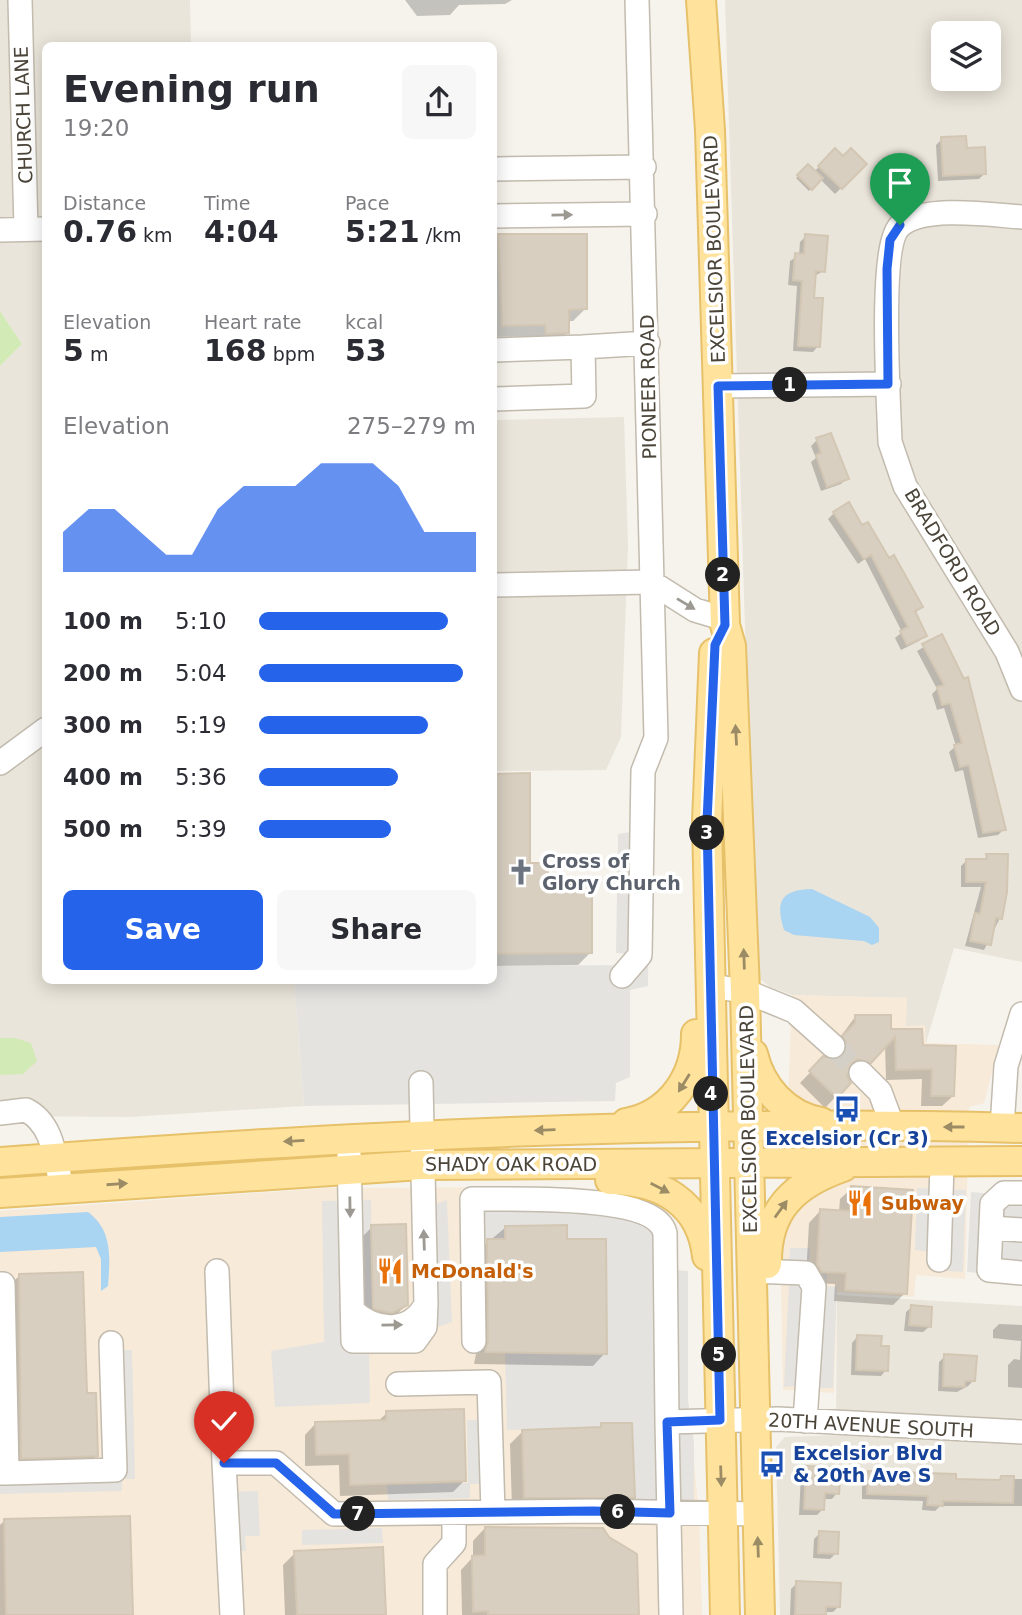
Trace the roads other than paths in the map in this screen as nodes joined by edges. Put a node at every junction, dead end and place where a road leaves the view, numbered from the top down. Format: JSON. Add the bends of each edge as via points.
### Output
{"nodes":[{"id":1,"x":20,"y":0,"type":"edge"},
{"id":2,"x":637,"y":0,"type":"edge"},
{"id":3,"x":701,"y":0,"type":"edge"},
{"id":4,"x":644,"y":167,"type":"junction"},
{"id":5,"x":497,"y":169,"type":"edge"},
{"id":6,"x":645,"y":214,"type":"junction"},
{"id":7,"x":497,"y":216,"type":"edge"},
{"id":8,"x":1022,"y":217,"type":"edge"},
{"id":9,"x":36,"y":229,"type":"edge"},
{"id":10,"x":0,"y":230,"type":"edge"},
{"id":11,"x":648,"y":343,"type":"junction"},
{"id":12,"x":583,"y":347,"type":"junction"},
{"id":13,"x":497,"y":350,"type":"edge"},
{"id":14,"x":888,"y":384,"type":"junction"},
{"id":15,"x":718,"y":386,"type":"junction"},
{"id":16,"x":497,"y":399,"type":"edge"},
{"id":17,"x":651,"y":582,"type":"junction"},
{"id":18,"x":497,"y":585,"type":"edge"},
{"id":19,"x":725,"y":622,"type":"junction"},
{"id":20,"x":1022,"y":689,"type":"edge"},
{"id":21,"x":42,"y":732,"type":"edge"},
{"id":22,"x":0,"y":763,"type":"edge"},
{"id":23,"x":707,"y":822,"type":"junction"},
{"id":24,"x":622,"y":976,"type":"dead end"},
{"id":25,"x":709,"y":986,"type":"junction"},
{"id":26,"x":745,"y":991,"type":"junction"},
{"id":27,"x":1022,"y":1014,"type":"edge"},
{"id":28,"x":746,"y":1027,"type":"junction"},
{"id":29,"x":833,"y":1046,"type":"tunnel mouth"},
{"id":30,"x":861,"y":1073,"type":"tunnel mouth"},
{"id":31,"x":421,"y":1083,"type":"dead end"},
{"id":32,"x":0,"y":1114,"type":"edge"},
{"id":33,"x":712,"y":1127,"type":"junction"},
{"id":34,"x":844,"y":1127,"type":"junction"},
{"id":35,"x":892,"y":1127,"type":"junction"},
{"id":36,"x":1012,"y":1127,"type":"edge"},
{"id":37,"x":749,"y":1128,"type":"junction"},
{"id":38,"x":598,"y":1129,"type":"junction"},
{"id":39,"x":421,"y":1135,"type":"junction"},
{"id":40,"x":349,"y":1139,"type":"junction"},
{"id":41,"x":55,"y":1158,"type":"junction"},
{"id":42,"x":1022,"y":1161,"type":"edge"},
{"id":43,"x":0,"y":1162,"type":"edge"},
{"id":44,"x":713,"y":1162,"type":"junction"},
{"id":45,"x":750,"y":1163,"type":"junction"},
{"id":46,"x":853,"y":1164,"type":"junction"},
{"id":47,"x":942,"y":1164,"type":"junction"},
{"id":48,"x":421,"y":1165,"type":"junction"},
{"id":49,"x":473,"y":1165,"type":"junction"},
{"id":50,"x":350,"y":1168,"type":"junction"},
{"id":51,"x":62,"y":1188,"type":"junction"},
{"id":52,"x":0,"y":1193,"type":"edge"},
{"id":53,"x":1022,"y":1193,"type":"edge"},
{"id":54,"x":991,"y":1228,"type":"junction"},
{"id":55,"x":1022,"y":1230,"type":"edge"},
{"id":56,"x":939,"y":1260,"type":"dead end"},
{"id":57,"x":217,"y":1271,"type":"dead end"},
{"id":58,"x":760,"y":1271,"type":"junction"},
{"id":59,"x":1022,"y":1273,"type":"edge"},
{"id":60,"x":0,"y":1284,"type":"edge"},
{"id":61,"x":474,"y":1341,"type":"dead end"},
{"id":62,"x":111,"y":1343,"type":"dead end"},
{"id":63,"x":719,"y":1361,"type":"junction"},
{"id":64,"x":398,"y":1384,"type":"dead end"},
{"id":65,"x":720,"y":1420,"type":"junction"},
{"id":66,"x":756,"y":1420,"type":"junction"},
{"id":67,"x":806,"y":1421,"type":"junction"},
{"id":68,"x":667,"y":1422,"type":"junction"},
{"id":69,"x":1022,"y":1432,"type":"edge"},
{"id":70,"x":224,"y":1463,"type":"junction"},
{"id":71,"x":4,"y":1473,"type":"edge"},
{"id":72,"x":454,"y":1513,"type":"junction"},
{"id":73,"x":493,"y":1513,"type":"junction"},
{"id":74,"x":670,"y":1513,"type":"junction"},
{"id":75,"x":722,"y":1514,"type":"junction"},
{"id":76,"x":758,"y":1514,"type":"junction"},
{"id":77,"x":232,"y":1615,"type":"edge"},
{"id":78,"x":435,"y":1615,"type":"edge"},
{"id":79,"x":671,"y":1615,"type":"edge"},
{"id":80,"x":725,"y":1615,"type":"edge"},
{"id":81,"x":760,"y":1615,"type":"edge"}],
"edges":[{"from":1,"to":9,"type":"street","name":"CHURCH LANE"},
{"from":2,"to":4,"type":"street","name":"PIONEER ROAD"},
{"from":3,"to":15,"type":"main road","name":"EXCELSIOR BOULEVARD"},
{"from":4,"to":5,"type":"street"},
{"from":4,"to":6,"type":"street","name":"PIONEER ROAD"},
{"from":7,"to":6,"type":"street","one_way":true},
{"from":6,"to":11,"type":"street","name":"PIONEER ROAD"},
{"from":8,"to":14,"type":"street","name":"BRADFORD ROAD","via":[[960,213],[918,216],[900,225],[890,240],[887,269]]},
{"from":9,"to":10,"type":"street","name":"CHURCH LANE"},
{"from":11,"to":12,"type":"street"},
{"from":11,"to":17,"type":"street","name":"PIONEER ROAD"},
{"from":12,"to":13,"type":"street"},
{"from":12,"to":16,"type":"street","via":[[584,396]]},
{"from":14,"to":15,"type":"street"},
{"from":14,"to":20,"type":"street","name":"BRADFORD ROAD","via":[[890,442],[905,486],[1002,642]]},
{"from":15,"to":19,"type":"main road","name":"EXCELSIOR BOULEVARD"},
{"from":17,"to":18,"type":"street"},
{"from":17,"to":19,"type":"street","one_way":true,"via":[[695,610]]},
{"from":17,"to":24,"type":"street","name":"PIONEER ROAD","via":[[656,738],[643,771],[640,955]]},
{"from":19,"to":23,"type":"main road","name":"EXCELSIOR BOULEVARD","via":[[715,645]]},
{"from":26,"to":19,"type":"main road","name":"EXCELSIOR BOULEVARD","one_way":true,"via":[[731,646]]},
{"from":21,"to":22,"type":"street"},
{"from":23,"to":25,"type":"main road","name":"EXCELSIOR BOULEVARD"},
{"from":23,"to":38,"type":"main road","one_way":true,"via":[[694,917],[695,1061],[682,1088],[662,1107],[632,1122]]},
{"from":25,"to":26,"type":"street"},
{"from":25,"to":33,"type":"main road","name":"EXCELSIOR BOULEVARD"},
{"from":26,"to":28,"type":"main road","name":"EXCELSIOR BOULEVARD"},
{"from":26,"to":29,"type":"street","via":[[794,1011]]},
{"from":27,"to":36,"type":"street","via":[[1006,1066]]},
{"from":28,"to":34,"type":"main road","via":[[756,1068],[774,1096],[806,1120]]},
{"from":28,"to":37,"type":"main road","name":"EXCELSIOR BOULEVARD"},
{"from":30,"to":35,"type":"street","via":[[880,1092]]},
{"from":31,"to":39,"type":"street"},
{"from":32,"to":41,"type":"street","via":[[26,1110],[34,1114],[49,1135]]},
{"from":33,"to":37,"type":"main road","name":"SHADY OAK ROAD"},
{"from":33,"to":38,"type":"main road","name":"SHADY OAK ROAD"},
{"from":33,"to":44,"type":"main road","name":"EXCELSIOR BOULEVARD"},
{"from":34,"to":35,"type":"main road","name":"SHADY OAK ROAD"},
{"from":34,"to":37,"type":"main road","name":"SHADY OAK ROAD"},
{"from":36,"to":35,"type":"main road","name":"SHADY OAK ROAD","one_way":true},
{"from":37,"to":45,"type":"main road","name":"EXCELSIOR BOULEVARD"},
{"from":38,"to":39,"type":"main road","name":"SHADY OAK ROAD","one_way":true},
{"from":39,"to":40,"type":"main road","name":"SHADY OAK ROAD"},
{"from":39,"to":48,"type":"street"},
{"from":40,"to":41,"type":"main road","name":"SHADY OAK ROAD","one_way":true},
{"from":40,"to":50,"type":"street"},
{"from":41,"to":43,"type":"main road","name":"SHADY OAK ROAD"},
{"from":41,"to":51,"type":"street"},
{"from":42,"to":47,"type":"main road","name":"SHADY OAK ROAD"},
{"from":44,"to":45,"type":"main road","name":"SHADY OAK ROAD"},
{"from":44,"to":49,"type":"main road","name":"SHADY OAK ROAD"},
{"from":44,"to":63,"type":"main road","name":"EXCELSIOR BOULEVARD"},
{"from":45,"to":46,"type":"main road","name":"SHADY OAK ROAD"},
{"from":45,"to":58,"type":"main road","name":"EXCELSIOR BOULEVARD"},
{"from":46,"to":47,"type":"main road","name":"SHADY OAK ROAD"},
{"from":58,"to":46,"type":"main road","one_way":true,"via":[[768,1233],[781,1206],[808,1183]]},
{"from":47,"to":56,"type":"street"},
{"from":48,"to":49,"type":"main road","name":"SHADY OAK ROAD"},
{"from":48,"to":50,"type":"main road","name":"SHADY OAK ROAD"},
{"from":50,"to":48,"type":"street","one_way":true,"via":[[353,1341],[415,1341],[425,1328],[426,1304]]},
{"from":49,"to":63,"type":"main road","one_way":true,"via":[[512,1179],[624,1180],[646,1182],[670,1193],[694,1217],[706,1244]]},
{"from":51,"to":50,"type":"main road","name":"SHADY OAK ROAD","one_way":true},
{"from":51,"to":52,"type":"main road","name":"SHADY OAK ROAD"},
{"from":53,"to":54,"type":"street","via":[[1004,1193],[992,1204]]},
{"from":54,"to":55,"type":"street"},
{"from":54,"to":59,"type":"street","via":[[989,1270]]},
{"from":57,"to":70,"type":"street"},
{"from":58,"to":66,"type":"main road","via":[[768,1335]]},
{"from":58,"to":67,"type":"street","via":[[806,1273],[814,1287]]},
{"from":60,"to":71,"type":"street"},
{"from":61,"to":68,"type":"street","via":[[472,1199],[606,1203],[653,1217],[664,1234]]},
{"from":62,"to":71,"type":"street","via":[[115,1470]]},
{"from":63,"to":65,"type":"main road","name":"EXCELSIOR BOULEVARD"},
{"from":64,"to":73,"type":"street","via":[[489,1382]]},
{"from":65,"to":66,"type":"street","name":"20TH AVENUE SOUTH"},
{"from":65,"to":68,"type":"street","name":"20TH AVENUE SOUTH"},
{"from":65,"to":75,"type":"main road","name":"EXCELSIOR BOULEVARD","one_way":true},
{"from":66,"to":67,"type":"street","name":"20TH AVENUE SOUTH"},
{"from":66,"to":76,"type":"main road"},
{"from":67,"to":69,"type":"street","name":"20TH AVENUE SOUTH"},
{"from":68,"to":74,"type":"street"},
{"from":70,"to":72,"type":"street","via":[[276,1463],[334,1514]]},
{"from":70,"to":77,"type":"street"},
{"from":72,"to":73,"type":"street"},
{"from":72,"to":78,"type":"street","via":[[454,1543],[435,1564]]},
{"from":73,"to":74,"type":"street"},
{"from":74,"to":75,"type":"street"},
{"from":74,"to":79,"type":"street"},
{"from":75,"to":76,"type":"street"},
{"from":75,"to":80,"type":"main road","name":"EXCELSIOR BOULEVARD"},
{"from":81,"to":76,"type":"main road","one_way":true}]}
